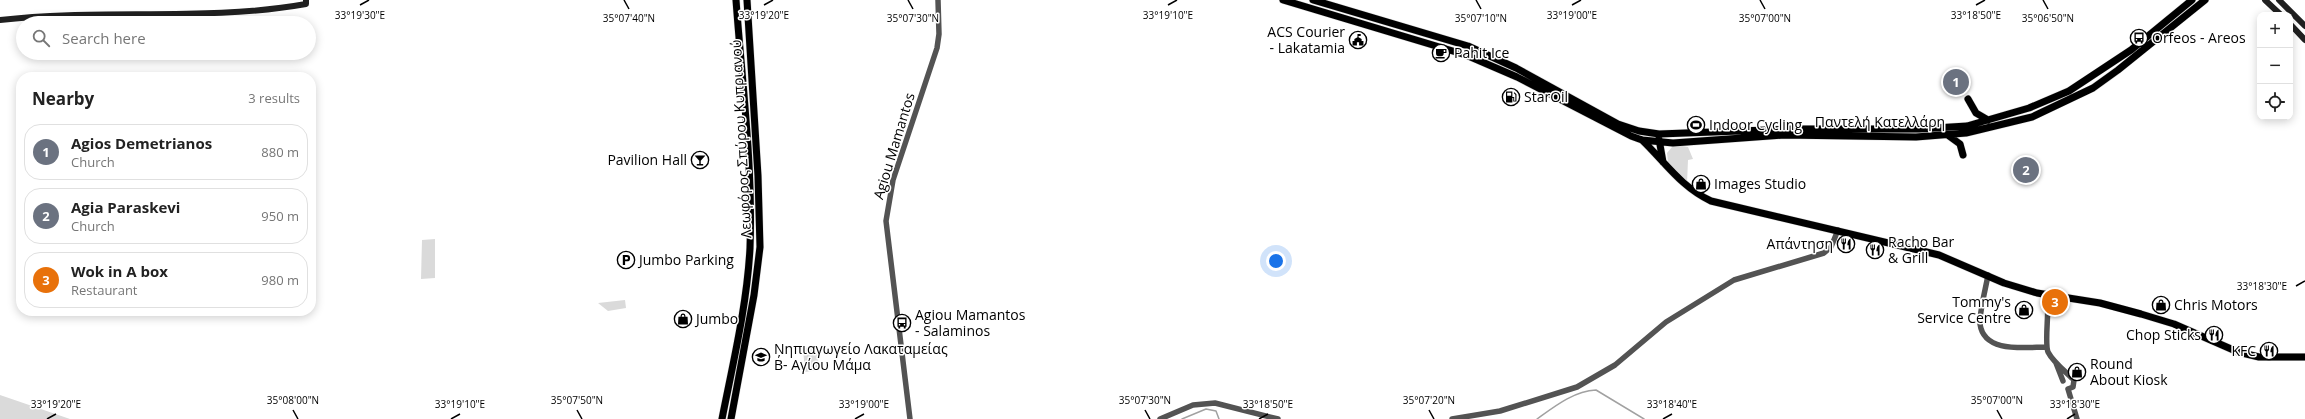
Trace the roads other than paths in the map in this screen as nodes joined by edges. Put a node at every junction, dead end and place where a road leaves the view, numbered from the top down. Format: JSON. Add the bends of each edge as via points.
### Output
{"nodes":[{"id":1,"x":736,"y":0,"type":"edge"},
{"id":2,"x":747,"y":0,"type":"edge"},
{"id":3,"x":938,"y":0,"type":"edge"},
{"id":4,"x":1283,"y":0,"type":"edge"},
{"id":5,"x":1313,"y":0,"type":"edge"},
{"id":6,"x":2192,"y":0,"type":"edge"},
{"id":7,"x":2205,"y":0,"type":"edge"},
{"id":8,"x":2265,"y":0,"type":"edge"},
{"id":9,"x":2279,"y":0,"type":"edge"},
{"id":10,"x":306,"y":2,"type":"edge"},
{"id":11,"x":1332,"y":2,"type":"edge"},
{"id":12,"x":2278,"y":12,"type":"edge"},
{"id":13,"x":1328,"y":13,"type":"junction"},
{"id":14,"x":53,"y":16,"type":"edge"},
{"id":15,"x":16,"y":19,"type":"edge"},
{"id":16,"x":0,"y":20,"type":"edge"},
{"id":17,"x":2305,"y":26,"type":"edge"},
{"id":18,"x":2293,"y":27,"type":"edge"},
{"id":19,"x":2305,"y":40,"type":"edge"},
{"id":20,"x":1968,"y":99,"type":"dead end"},
{"id":21,"x":1988,"y":120,"type":"junction"},
{"id":22,"x":1659,"y":134,"type":"junction"},
{"id":23,"x":1948,"y":136,"type":"junction"},
{"id":24,"x":1642,"y":140,"type":"junction"},
{"id":25,"x":1660,"y":142,"type":"junction"},
{"id":26,"x":1963,"y":155,"type":"dead end"},
{"id":27,"x":1665,"y":166,"type":"junction"},
{"id":28,"x":1838,"y":230,"type":"junction"},
{"id":29,"x":1988,"y":275,"type":"junction"},
{"id":30,"x":2047,"y":293,"type":"junction"},
{"id":31,"x":2047,"y":348,"type":"junction"},
{"id":32,"x":2305,"y":357,"type":"edge"},
{"id":33,"x":2055,"y":361,"type":"junction"},
{"id":34,"x":2070,"y":377,"type":"junction"},
{"id":35,"x":2063,"y":381,"type":"junction"},
{"id":36,"x":2068,"y":389,"type":"junction"},
{"id":37,"x":722,"y":419,"type":"edge"},
{"id":38,"x":731,"y":419,"type":"edge"},
{"id":39,"x":910,"y":419,"type":"edge"},
{"id":40,"x":1160,"y":419,"type":"edge"},
{"id":41,"x":1278,"y":419,"type":"edge"},
{"id":42,"x":1452,"y":419,"type":"edge"},
{"id":43,"x":2077,"y":419,"type":"edge"}],
"edges":[{"from":1,"to":37,"type":"main road","name":"Λεωφόρος Σπύρου Κυπριανού","via":[[750,189],[750,249]]},
{"from":2,"to":38,"type":"main road","name":"Λεωφόρος Σπύρου Κυπριανού","via":[[760,247],[754,295]]},
{"from":3,"to":39,"type":"street","name":"Agiou Mamantos","via":[[937,48],[893,180],[886,221]]},
{"from":4,"to":13,"type":"main road"},
{"from":5,"to":11,"type":"main road","name":"Παντελή Κατελλάρη"},
{"from":6,"to":21,"type":"main road","name":"Παντελή Κατελλάρη","via":[[2132,50],[2069,91],[2030,108]]},
{"from":7,"to":23,"type":"main road","name":"Παντελή Κατελλάρη","via":[[2118,70],[2072,99],[2032,116]]},
{"from":8,"to":12,"type":"main road"},
{"from":9,"to":17,"type":"main road"},
{"from":10,"to":14,"type":"main road","via":[[229,14]]},
{"from":11,"to":13,"type":"street"},
{"from":11,"to":22,"type":"main road","name":"Παντελή Κατελλάρη","via":[[1468,46],[1516,68],[1618,124]]},
{"from":13,"to":24,"type":"main road","via":[[1466,55],[1517,77],[1619,131]]},
{"from":15,"to":16,"type":"main road"},
{"from":18,"to":19,"type":"main road"},
{"from":20,"to":21,"type":"main road","via":[[1976,114]]},
{"from":21,"to":22,"type":"main road","name":"Παντελή Κατελλάρη","via":[[1961,126],[1919,130],[1792,129]]},
{"from":22,"to":25,"type":"main road"},
{"from":23,"to":25,"type":"main road","name":"Παντελή Κατελλάρη","via":[[1784,135]]},
{"from":23,"to":26,"type":"main road","via":[[1960,144]]},
{"from":24,"to":25,"type":"main road","name":"Παντελή Κατελλάρη"},
{"from":24,"to":27,"type":"main road"},
{"from":25,"to":27,"type":"main road"},
{"from":27,"to":28,"type":"main road","via":[[1689,188],[1711,201]]},
{"from":28,"to":29,"type":"main road","via":[[1939,255]]},
{"from":28,"to":42,"type":"street","via":[[1831,247],[1824,253],[1743,276],[1721,288],[1666,322],[1615,365],[1586,383],[1553,396],[1500,411]]},
{"from":29,"to":30,"type":"main road","via":[[2004,283]]},
{"from":29,"to":31,"type":"street","via":[[1980,325],[1988,339],[2001,346]]},
{"from":30,"to":31,"type":"street"},
{"from":30,"to":32,"type":"main road","via":[[2100,302],[2174,324],[2238,352],[2259,357]]},
{"from":31,"to":33,"type":"street"},
{"from":33,"to":34,"type":"street"},
{"from":33,"to":35,"type":"street"},
{"from":34,"to":35,"type":"street"},
{"from":34,"to":36,"type":"street","via":[[2075,383]]},
{"from":35,"to":36,"type":"street","via":[[2063,385]]},
{"from":36,"to":43,"type":"street"},
{"from":40,"to":41,"type":"street","via":[[1193,405],[1215,403]]}]}
